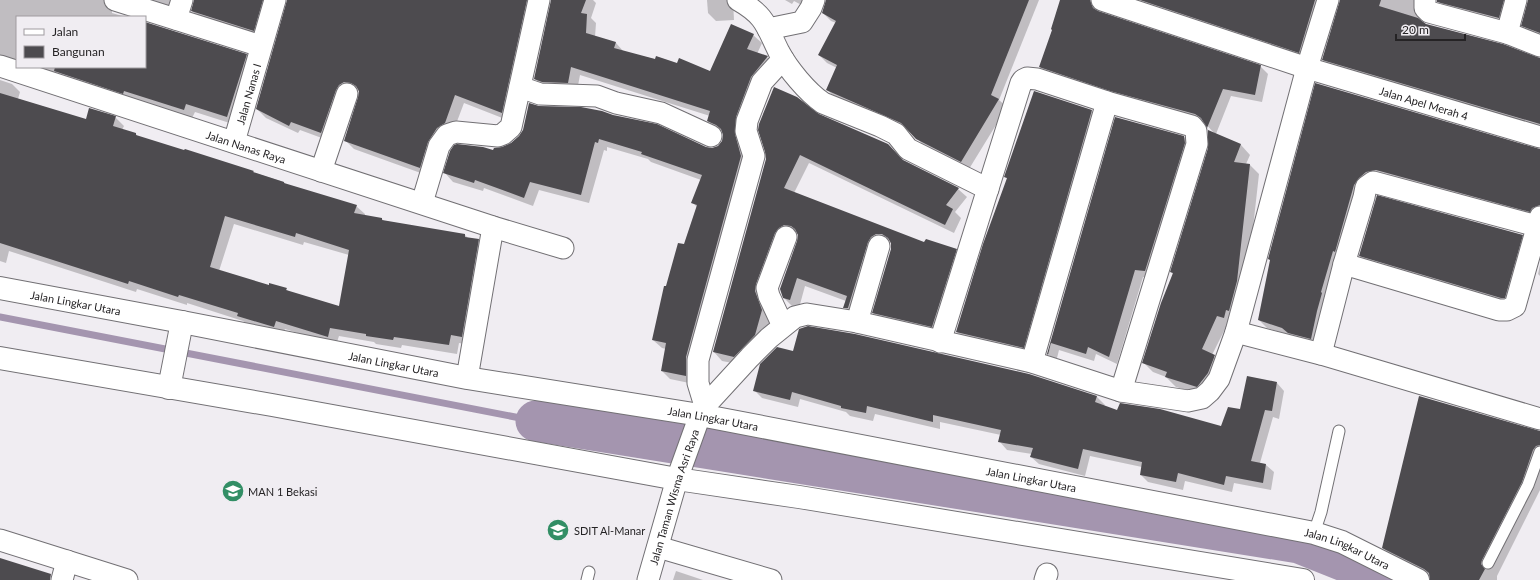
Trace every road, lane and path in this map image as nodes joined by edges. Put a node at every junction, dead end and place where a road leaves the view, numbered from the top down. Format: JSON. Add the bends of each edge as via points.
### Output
{"nodes":[{"id":1,"x":115,"y":0,"type":"edge"},
{"id":2,"x":275,"y":0,"type":"edge"},
{"id":3,"x":539,"y":0,"type":"edge"},
{"id":4,"x":738,"y":0,"type":"edge"},
{"id":5,"x":814,"y":0,"type":"edge"},
{"id":6,"x":1102,"y":0,"type":"edge"},
{"id":7,"x":1328,"y":0,"type":"edge"},
{"id":8,"x":1425,"y":0,"type":"edge"},
{"id":9,"x":1516,"y":0,"type":"edge"},
{"id":10,"x":179,"y":9,"type":"edge"},
{"id":11,"x":768,"y":29,"type":"junction"},
{"id":12,"x":1506,"y":33,"type":"junction"},
{"id":13,"x":261,"y":46,"type":"junction"},
{"id":14,"x":1540,"y":46,"type":"edge"},
{"id":15,"x":783,"y":59,"type":"junction"},
{"id":16,"x":0,"y":66,"type":"edge"},
{"id":17,"x":1307,"y":68,"type":"junction"},
{"id":18,"x":520,"y":87,"type":"junction"},
{"id":19,"x":347,"y":94,"type":"dead end"},
{"id":20,"x":1107,"y":102,"type":"junction"},
{"id":21,"x":711,"y":136,"type":"dead end"},
{"id":22,"x":1540,"y":137,"type":"edge"},
{"id":23,"x":234,"y":142,"type":"junction"},
{"id":24,"x":321,"y":171,"type":"junction"},
{"id":25,"x":988,"y":189,"type":"junction"},
{"id":26,"x":422,"y":203,"type":"junction"},
{"id":27,"x":1538,"y":222,"type":"edge"},
{"id":28,"x":493,"y":227,"type":"junction"},
{"id":29,"x":786,"y":237,"type":"dead end"},
{"id":30,"x":879,"y":246,"type":"dead end"},
{"id":31,"x":563,"y":248,"type":"dead end"},
{"id":32,"x":1344,"y":264,"type":"junction"},
{"id":33,"x":0,"y":288,"type":"edge"},
{"id":34,"x":857,"y":322,"type":"junction"},
{"id":35,"x":783,"y":326,"type":"junction"},
{"id":36,"x":181,"y":331,"type":"junction"},
{"id":37,"x":1236,"y":332,"type":"junction"},
{"id":38,"x":940,"y":342,"type":"junction"},
{"id":39,"x":1321,"y":354,"type":"junction"},
{"id":40,"x":0,"y":358,"type":"edge"},
{"id":41,"x":1032,"y":362,"type":"junction"},
{"id":42,"x":467,"y":378,"type":"junction"},
{"id":43,"x":170,"y":380,"type":"junction"},
{"id":44,"x":1121,"y":391,"type":"junction"},
{"id":45,"x":702,"y":410,"type":"junction"},
{"id":46,"x":1540,"y":419,"type":"edge"},
{"id":47,"x":1339,"y":431,"type":"dead end"},
{"id":48,"x":1540,"y":452,"type":"edge"},
{"id":49,"x":678,"y":477,"type":"junction"},
{"id":50,"x":1314,"y":533,"type":"junction"},
{"id":51,"x":0,"y":540,"type":"edge"},
{"id":52,"x":658,"y":547,"type":"junction"},
{"id":53,"x":1488,"y":563,"type":"dead end"},
{"id":54,"x":64,"y":571,"type":"edge"},
{"id":55,"x":127,"y":580,"type":"edge"},
{"id":56,"x":648,"y":580,"type":"edge"},
{"id":57,"x":771,"y":580,"type":"edge"},
{"id":58,"x":1303,"y":580,"type":"edge"},
{"id":59,"x":1418,"y":580,"type":"edge"}],
"edges":[{"from":1,"to":10,"type":"street"},
{"from":2,"to":13,"type":"street","name":"Jalan Nanas I"},
{"from":3,"to":18,"type":"street"},
{"from":4,"to":11,"type":"street","via":[[752,8],[763,19]]},
{"from":5,"to":11,"type":"street","via":[[802,22]]},
{"from":6,"to":17,"type":"street","name":"Jalan Apel Merah 4"},
{"from":7,"to":17,"type":"street"},
{"from":8,"to":12,"type":"street","via":[[1428,12]]},
{"from":9,"to":12,"type":"street"},
{"from":10,"to":13,"type":"street"},
{"from":11,"to":15,"type":"street"},
{"from":12,"to":14,"type":"street"},
{"from":13,"to":23,"type":"street","name":"Jalan Nanas I"},
{"from":15,"to":25,"type":"street","via":[[800,81],[820,100],[896,134],[908,149]]},
{"from":15,"to":45,"type":"street","via":[[762,82],[747,121],[746,131],[754,156],[698,360]]},
{"from":16,"to":23,"type":"street","name":"Jalan Nanas Raya"},
{"from":17,"to":22,"type":"street","name":"Jalan Apel Merah 4"},
{"from":17,"to":37,"type":"street"},
{"from":18,"to":21,"type":"street","via":[[540,94],[597,96],[661,113]]},
{"from":18,"to":26,"type":"street","via":[[511,127],[503,134],[489,136],[456,132],[444,138],[439,146]]},
{"from":19,"to":24,"type":"street"},
{"from":20,"to":25,"type":"street","via":[[1037,79],[1022,80]]},
{"from":20,"to":41,"type":"street"},
{"from":20,"to":44,"type":"street","via":[[1192,126],[1197,137],[1197,144]]},
{"from":23,"to":24,"type":"street","name":"Jalan Nanas Raya"},
{"from":24,"to":26,"type":"street","name":"Jalan Nanas Raya"},
{"from":25,"to":38,"type":"street"},
{"from":26,"to":28,"type":"street","name":"Jalan Nanas Raya"},
{"from":27,"to":32,"type":"street","via":[[1372,182],[1366,186]]},
{"from":27,"to":32,"type":"street","via":[[1514,306],[1507,310],[1499,310]]},
{"from":28,"to":31,"type":"street","name":"Jalan Nanas Raya"},
{"from":28,"to":42,"type":"street"},
{"from":29,"to":35,"type":"street","via":[[768,288],[768,296]]},
{"from":30,"to":34,"type":"street"},
{"from":32,"to":39,"type":"street"},
{"from":33,"to":36,"type":"main road","name":"Jalan Lingkar Utara"},
{"from":34,"to":35,"type":"street","via":[[807,314],[795,317]]},
{"from":34,"to":38,"type":"street"},
{"from":35,"to":45,"type":"street","via":[[750,357]]},
{"from":36,"to":42,"type":"main road","name":"Jalan Lingkar Utara"},
{"from":36,"to":43,"type":"main road"},
{"from":37,"to":39,"type":"street"},
{"from":37,"to":44,"type":"street","via":[[1219,379],[1202,398],[1188,401]]},
{"from":38,"to":41,"type":"street"},
{"from":39,"to":46,"type":"street"},
{"from":40,"to":43,"type":"main road"},
{"from":41,"to":44,"type":"street"},
{"from":42,"to":45,"type":"main road","name":"Jalan Lingkar Utara"},
{"from":43,"to":49,"type":"main road","via":[[311,412]]},
{"from":45,"to":49,"type":"street","name":"Jalan Taman Wisma Asri Raya"},
{"from":45,"to":50,"type":"main road","name":"Jalan Lingkar Utara"},
{"from":47,"to":50,"type":"lane"},
{"from":48,"to":53,"type":"lane","via":[[1528,485]]},
{"from":49,"to":52,"type":"street","name":"Jalan Taman Wisma Asri Raya"},
{"from":49,"to":58,"type":"main road"},
{"from":50,"to":59,"type":"main road","name":"Jalan Lingkar Utara","via":[[1342,542]]},
{"from":51,"to":54,"type":"street"},
{"from":52,"to":56,"type":"street","name":"Jalan Taman Wisma Asri Raya"},
{"from":52,"to":57,"type":"street"},
{"from":54,"to":55,"type":"street"}]}
